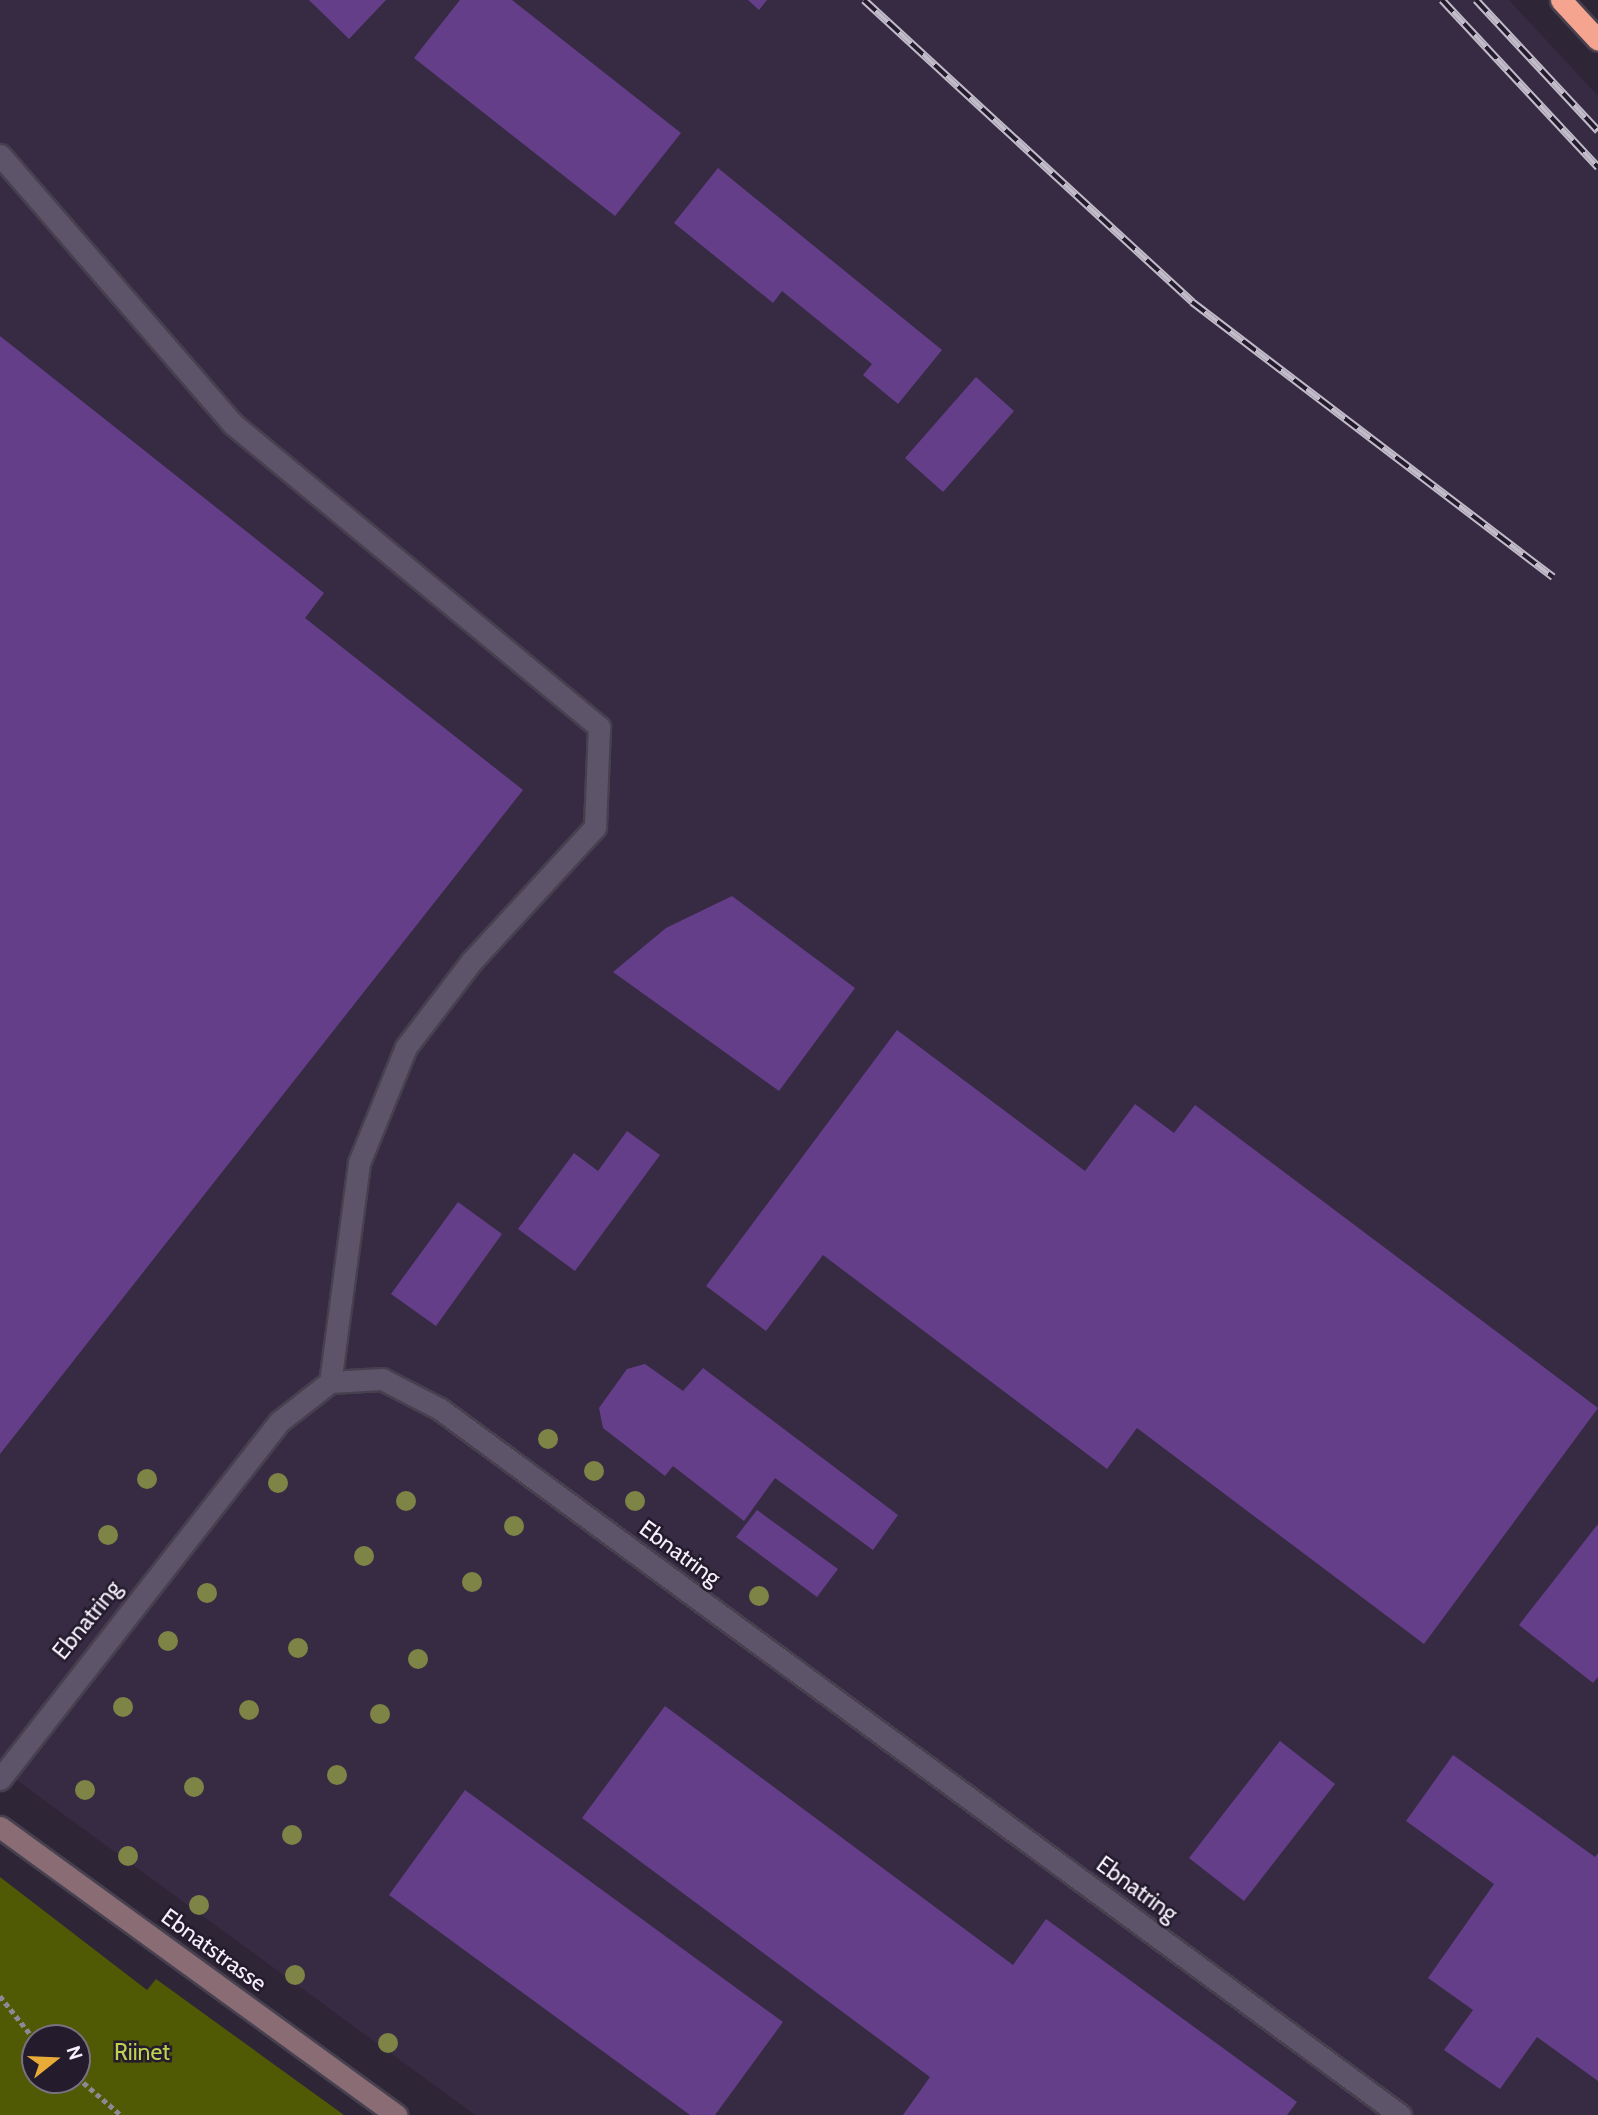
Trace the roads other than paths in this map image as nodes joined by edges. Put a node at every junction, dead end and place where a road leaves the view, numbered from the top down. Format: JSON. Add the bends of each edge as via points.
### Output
{"nodes":[{"id":1,"x":1560,"y":0,"type":"edge"},
{"id":2,"x":1598,"y":40,"type":"edge"},
{"id":3,"x":0,"y":155,"type":"edge"},
{"id":4,"x":330,"y":1382,"type":"junction"},
{"id":5,"x":0,"y":1779,"type":"edge"},
{"id":6,"x":0,"y":1827,"type":"edge"},
{"id":7,"x":396,"y":2115,"type":"edge"},
{"id":8,"x":1401,"y":2115,"type":"edge"}],
"edges":[{"from":1,"to":2,"type":"highway"},
{"from":3,"to":4,"type":"street","via":[[233,424],[599,727],[594,827],[471,962],[401,1060],[359,1163]]},
{"from":4,"to":5,"type":"street","name":"Ebnatring","via":[[280,1421]]},
{"from":4,"to":8,"type":"street","name":"Ebnatring","via":[[383,1379],[440,1409]]},
{"from":6,"to":7,"type":"street","name":"Ebnatstrasse"}]}
